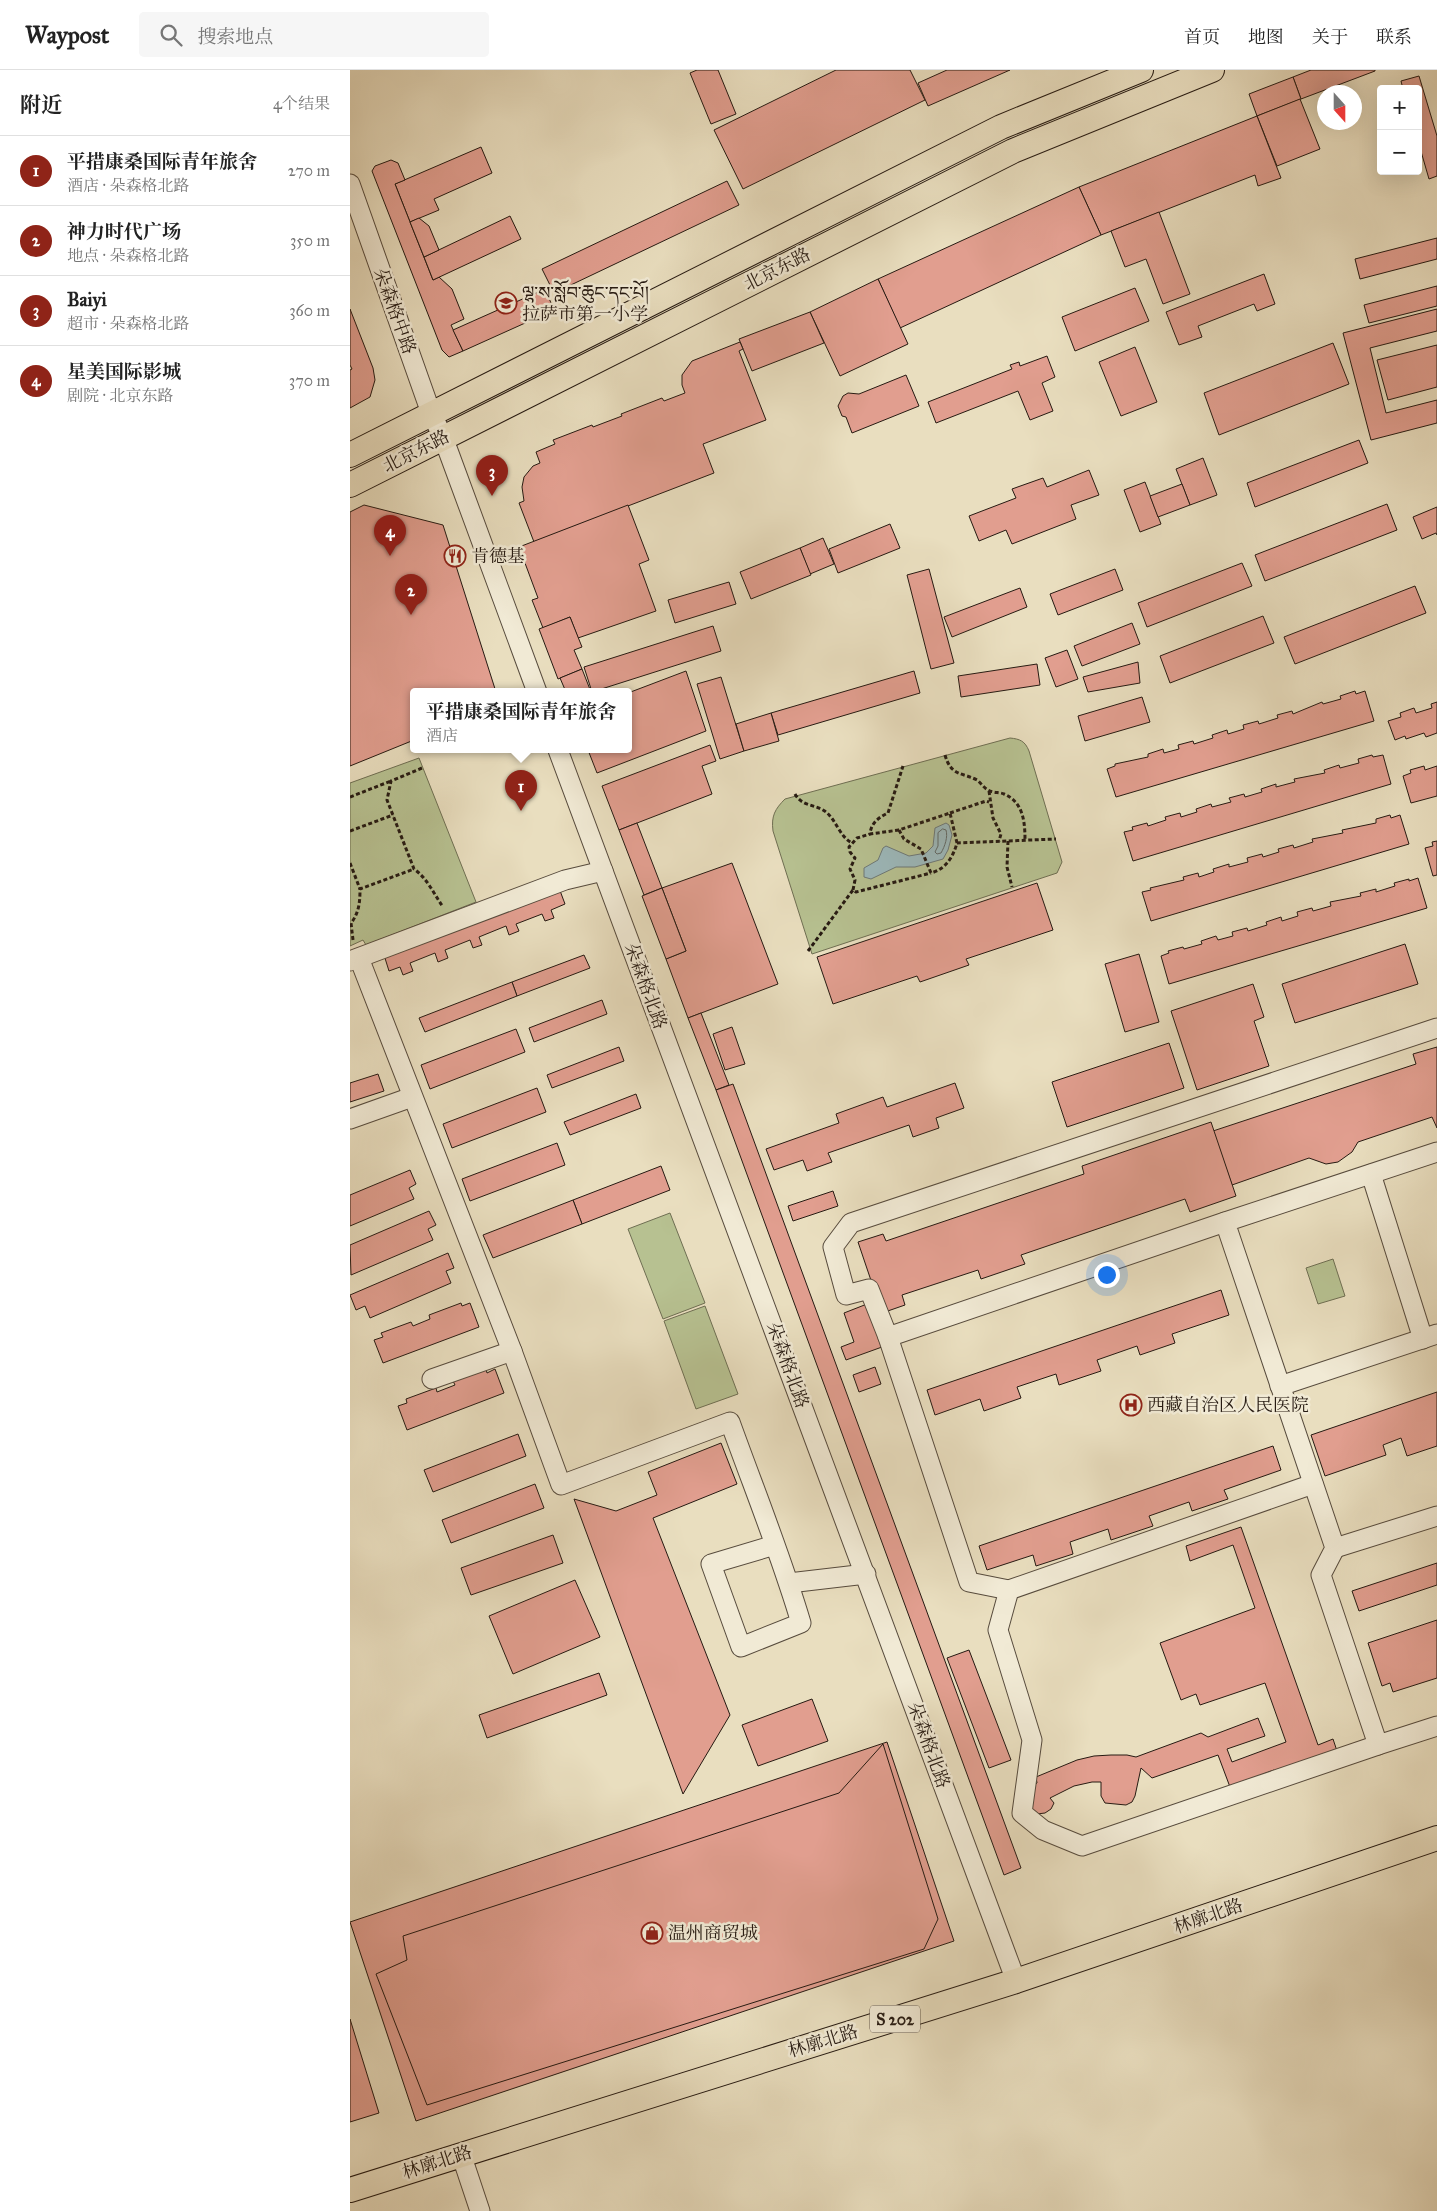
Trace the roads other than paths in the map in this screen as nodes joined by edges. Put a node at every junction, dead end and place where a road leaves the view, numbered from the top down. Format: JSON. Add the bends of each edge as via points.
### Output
{"nodes":[{"id":1,"x":1141,"y":70,"type":"edge"},
{"id":2,"x":1212,"y":70,"type":"edge"},
{"id":3,"x":350,"y":184,"type":"edge"},
{"id":4,"x":431,"y":413,"type":"junction"},
{"id":5,"x":443,"y":437,"type":"junction"},
{"id":6,"x":350,"y":455,"type":"edge"},
{"id":7,"x":350,"y":485,"type":"edge"},
{"id":8,"x":536,"y":688,"type":"edge"},
{"id":9,"x":559,"y":753,"type":"edge"},
{"id":10,"x":603,"y":871,"type":"junction"},
{"id":11,"x":355,"y":960,"type":"edge"},
{"id":12,"x":1437,"y":1028,"type":"edge"},
{"id":13,"x":412,"y":1097,"type":"junction"},
{"id":14,"x":350,"y":1119,"type":"edge"},
{"id":15,"x":1437,"y":1152,"type":"edge"},
{"id":16,"x":1371,"y":1174,"type":"junction"},
{"id":17,"x":1224,"y":1222,"type":"junction"},
{"id":18,"x":1430,"y":1336,"type":"edge"},
{"id":19,"x":888,"y":1337,"type":"junction"},
{"id":20,"x":512,"y":1351,"type":"junction"},
{"id":21,"x":432,"y":1379,"type":"dead end"},
{"id":22,"x":1280,"y":1386,"type":"junction"},
{"id":23,"x":1313,"y":1484,"type":"junction"},
{"id":24,"x":1437,"y":1516,"type":"edge"},
{"id":25,"x":775,"y":1545,"type":"junction"},
{"id":26,"x":1335,"y":1548,"type":"junction"},
{"id":27,"x":866,"y":1574,"type":"junction"},
{"id":28,"x":789,"y":1583,"type":"junction"},
{"id":29,"x":1009,"y":1590,"type":"junction"},
{"id":30,"x":1437,"y":1726,"type":"edge"},
{"id":31,"x":1378,"y":1745,"type":"junction"},
{"id":32,"x":1437,"y":1838,"type":"edge"},
{"id":33,"x":1016,"y":1981,"type":"junction"},
{"id":34,"x":461,"y":2154,"type":"junction"},
{"id":35,"x":350,"y":2190,"type":"edge"},
{"id":36,"x":480,"y":2211,"type":"edge"}],
"edges":[{"from":1,"to":4,"type":"main road","name":"北京东路","via":[[1001,127]]},
{"from":2,"to":5,"type":"main road","name":"北京东路","via":[[1013,152]]},
{"from":3,"to":4,"type":"street","name":"朵森格中路"},
{"from":4,"to":5,"type":"street","name":"朵森格中路"},
{"from":4,"to":6,"type":"main road","name":"北京东路"},
{"from":5,"to":7,"type":"main road","name":"北京东路"},
{"from":5,"to":8,"type":"street"},
{"from":9,"to":10,"type":"street","name":"朵森格北路"},
{"from":10,"to":11,"type":"street","via":[[565,880]]},
{"from":10,"to":27,"type":"street","name":"朵森格北路"},
{"from":11,"to":13,"type":"street"},
{"from":12,"to":19,"type":"street","via":[[851,1223],[832,1247],[846,1295],[869,1289]]},
{"from":13,"to":14,"type":"street"},
{"from":13,"to":20,"type":"street"},
{"from":15,"to":16,"type":"street"},
{"from":16,"to":17,"type":"street"},
{"from":16,"to":18,"type":"street"},
{"from":17,"to":19,"type":"street"},
{"from":17,"to":22,"type":"street"},
{"from":18,"to":22,"type":"street"},
{"from":19,"to":29,"type":"street","via":[[968,1582]]},
{"from":20,"to":21,"type":"street"},
{"from":20,"to":25,"type":"street","via":[[561,1485],[730,1422]]},
{"from":22,"to":23,"type":"street"},
{"from":23,"to":26,"type":"street"},
{"from":23,"to":29,"type":"street"},
{"from":24,"to":26,"type":"street"},
{"from":25,"to":28,"type":"street"},
{"from":25,"to":28,"type":"street","via":[[711,1564],[741,1647],[802,1623]]},
{"from":26,"to":31,"type":"street","via":[[1321,1575]]},
{"from":27,"to":28,"type":"street"},
{"from":27,"to":33,"type":"street","name":"朵森格北路"},
{"from":29,"to":31,"type":"street","via":[[998,1630],[1032,1740],[1022,1813],[1043,1830],[1082,1846]]},
{"from":30,"to":31,"type":"street"},
{"from":32,"to":33,"type":"main road","name":"林廓北路","number":"S 202"},
{"from":33,"to":34,"type":"main road","name":"林廓北路","number":"S 202"},
{"from":34,"to":35,"type":"main road","name":"林廓北路","number":"S 202"},
{"from":34,"to":36,"type":"street"}]}
